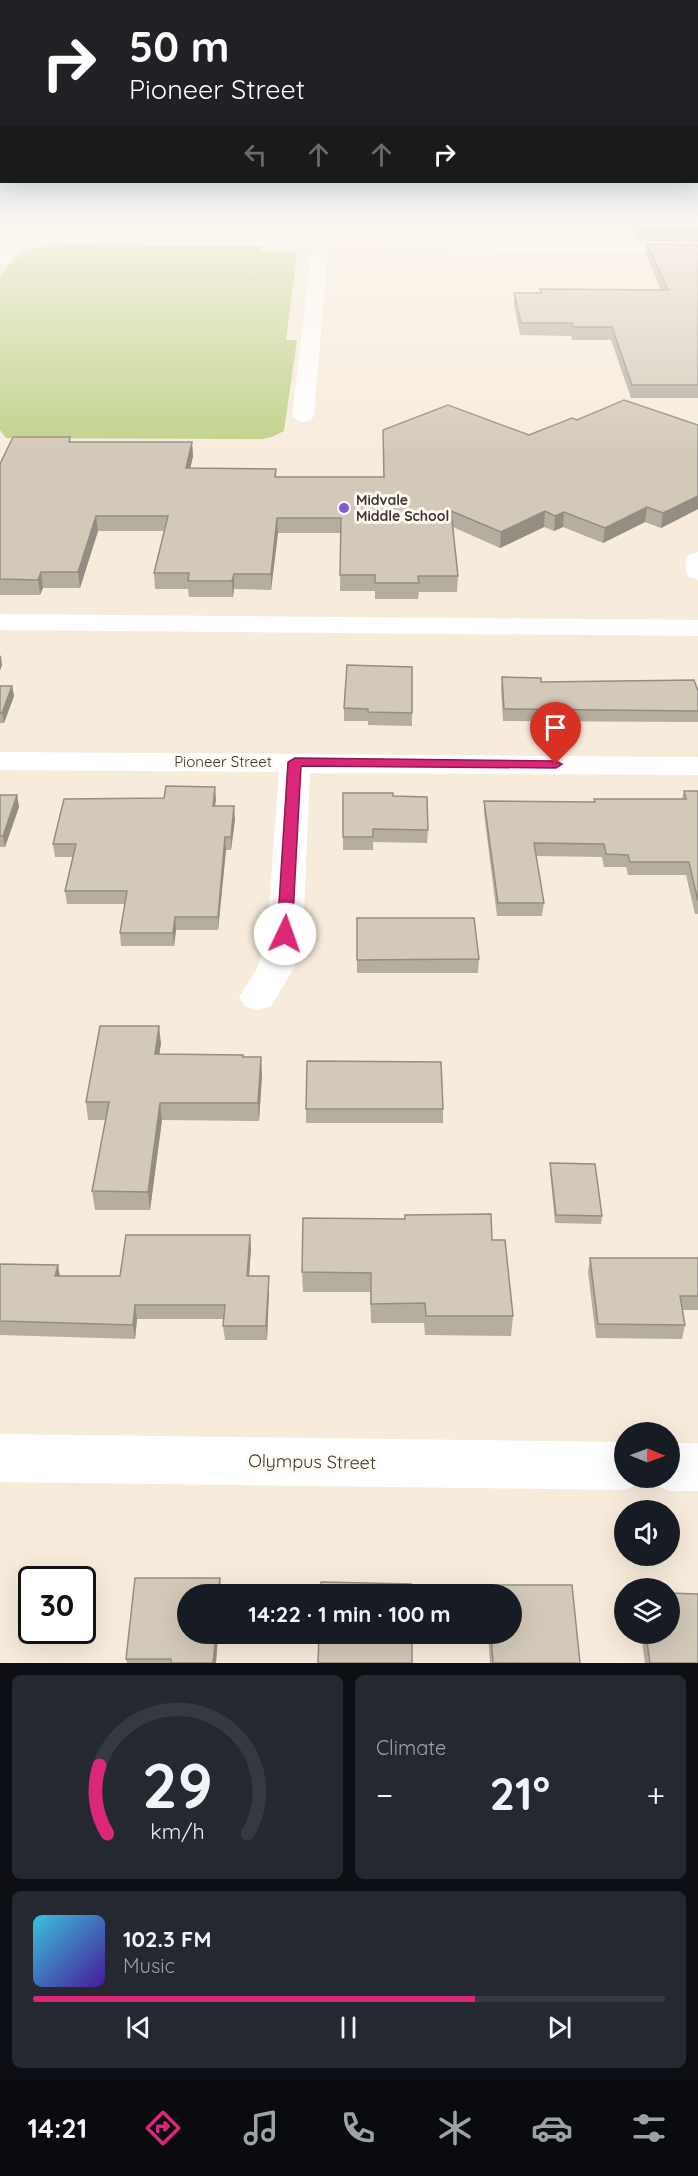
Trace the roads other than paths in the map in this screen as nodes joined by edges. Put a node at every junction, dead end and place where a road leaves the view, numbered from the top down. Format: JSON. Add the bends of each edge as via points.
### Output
{"nodes":[{"id":1,"x":314,"y":301,"type":"edge"},
{"id":2,"x":303,"y":416,"type":"dead end"},
{"id":3,"x":698,"y":560,"type":"edge"},
{"id":4,"x":698,"y":572,"type":"edge"},
{"id":5,"x":0,"y":622,"type":"edge"},
{"id":6,"x":698,"y":628,"type":"edge"},
{"id":7,"x":0,"y":761,"type":"edge"},
{"id":8,"x":295,"y":762,"type":"junction"},
{"id":9,"x":698,"y":766,"type":"edge"},
{"id":10,"x":258,"y":998,"type":"dead end"},
{"id":11,"x":0,"y":1458,"type":"edge"},
{"id":12,"x":614,"y":1466,"type":"edge"},
{"id":13,"x":680,"y":1467,"type":"edge"},
{"id":14,"x":698,"y":1467,"type":"edge"}],
"edges":[{"from":1,"to":2,"type":"street"},
{"from":3,"to":4,"type":"street"},
{"from":5,"to":6,"type":"street"},
{"from":7,"to":8,"type":"street","name":"Pioneer Street"},
{"from":8,"to":9,"type":"street","name":"Pioneer Street"},
{"from":8,"to":10,"type":"street","via":[[285,934],[276,968]]},
{"from":11,"to":12,"type":"street","name":"Olympus Street"},
{"from":13,"to":14,"type":"street"}]}
